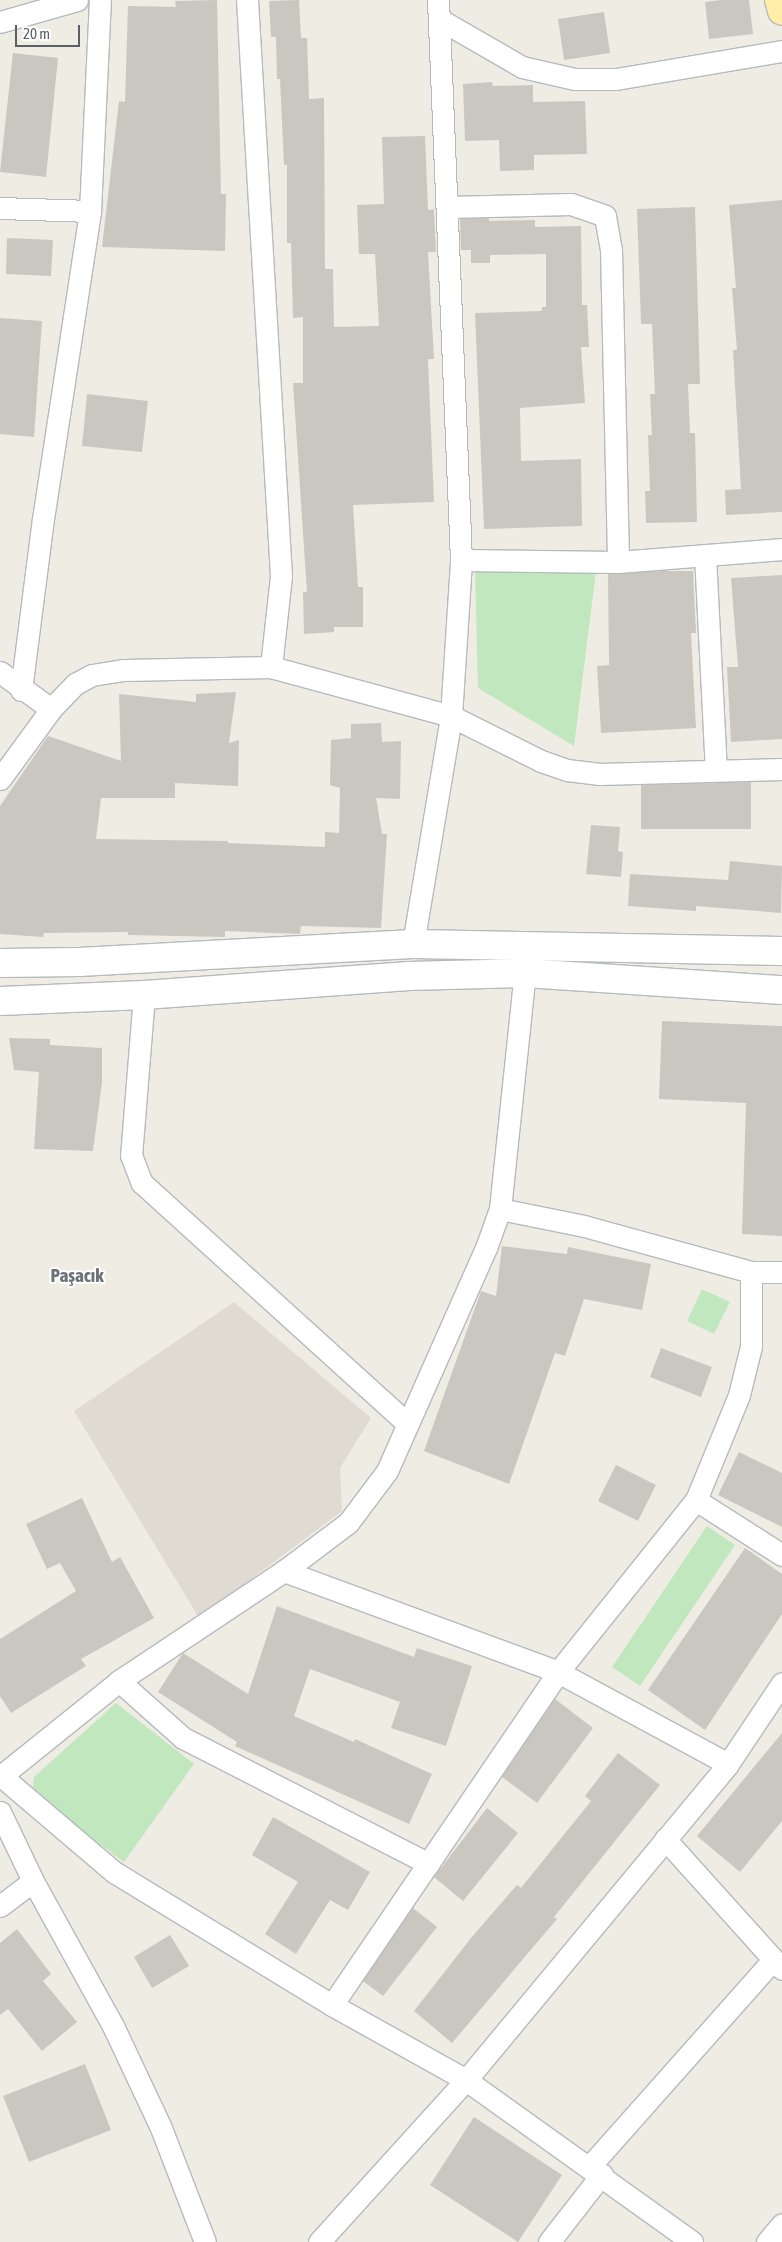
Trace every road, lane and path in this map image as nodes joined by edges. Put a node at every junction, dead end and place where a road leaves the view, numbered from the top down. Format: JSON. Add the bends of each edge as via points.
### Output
{"nodes":[{"id":1,"x":77,"y":0,"type":"edge"},
{"id":2,"x":100,"y":0,"type":"edge"},
{"id":3,"x":247,"y":0,"type":"edge"},
{"id":4,"x":779,"y":0,"type":"edge"},
{"id":5,"x":439,"y":10,"type":"edge"},
{"id":6,"x":782,"y":11,"type":"edge"},
{"id":7,"x":0,"y":22,"type":"edge"},
{"id":8,"x":782,"y":51,"type":"edge"},
{"id":9,"x":448,"y":207,"type":"junction"},
{"id":10,"x":0,"y":208,"type":"edge"},
{"id":11,"x":90,"y":211,"type":"junction"},
{"id":12,"x":782,"y":548,"type":"edge"},
{"id":13,"x":705,"y":555,"type":"junction"},
{"id":14,"x":461,"y":560,"type":"junction"},
{"id":15,"x":618,"y":562,"type":"junction"},
{"id":16,"x":271,"y":667,"type":"junction"},
{"id":17,"x":0,"y":672,"type":"edge"},
{"id":18,"x":21,"y":690,"type":"junction"},
{"id":19,"x":51,"y":709,"type":"junction"},
{"id":20,"x":450,"y":716,"type":"junction"},
{"id":21,"x":782,"y":769,"type":"edge"},
{"id":22,"x":716,"y":770,"type":"junction"},
{"id":23,"x":0,"y":779,"type":"edge"},
{"id":24,"x":414,"y":944,"type":"junction"},
{"id":25,"x":782,"y":951,"type":"edge"},
{"id":26,"x":0,"y":964,"type":"edge"},
{"id":27,"x":525,"y":973,"type":"junction"},
{"id":28,"x":782,"y":990,"type":"edge"},
{"id":29,"x":144,"y":995,"type":"junction"},
{"id":30,"x":0,"y":1001,"type":"edge"},
{"id":31,"x":500,"y":1209,"type":"junction"},
{"id":32,"x":751,"y":1272,"type":"junction"},
{"id":33,"x":782,"y":1272,"type":"edge"},
{"id":34,"x":407,"y":1423,"type":"junction"},
{"id":35,"x":696,"y":1500,"type":"junction"},
{"id":36,"x":782,"y":1555,"type":"edge"},
{"id":37,"x":284,"y":1571,"type":"junction"},
{"id":38,"x":558,"y":1672,"type":"junction"},
{"id":39,"x":119,"y":1681,"type":"junction"},
{"id":40,"x":782,"y":1683,"type":"edge"},
{"id":41,"x":775,"y":1712,"type":"edge"},
{"id":42,"x":728,"y":1764,"type":"junction"},
{"id":43,"x":1,"y":1775,"type":"edge"},
{"id":44,"x":0,"y":1812,"type":"edge"},
{"id":45,"x":665,"y":1840,"type":"junction"},
{"id":46,"x":429,"y":1864,"type":"junction"},
{"id":47,"x":33,"y":1881,"type":"junction"},
{"id":48,"x":0,"y":1906,"type":"edge"},
{"id":49,"x":778,"y":1965,"type":"edge"},
{"id":50,"x":332,"y":2005,"type":"junction"},
{"id":51,"x":466,"y":2080,"type":"junction"},
{"id":52,"x":596,"y":2170,"type":"junction"},
{"id":53,"x":782,"y":2224,"type":"edge"},
{"id":54,"x":205,"y":2242,"type":"edge"},
{"id":55,"x":319,"y":2242,"type":"edge"},
{"id":56,"x":549,"y":2242,"type":"edge"},
{"id":57,"x":692,"y":2242,"type":"edge"},
{"id":58,"x":767,"y":2242,"type":"edge"}],
"edges":[{"from":1,"to":7,"type":"street"},
{"from":2,"to":11,"type":"street"},
{"from":3,"to":16,"type":"street","via":[[281,576]]},
{"from":4,"to":6,"type":"main road"},
{"from":5,"to":8,"type":"street","via":[[522,67],[575,79],[616,79]]},
{"from":5,"to":9,"type":"street"},
{"from":9,"to":14,"type":"street"},
{"from":9,"to":15,"type":"street","via":[[571,204],[604,216],[611,250]]},
{"from":10,"to":11,"type":"street"},
{"from":11,"to":18,"type":"street","via":[[43,519]]},
{"from":12,"to":13,"type":"street"},
{"from":13,"to":15,"type":"street"},
{"from":13,"to":22,"type":"street"},
{"from":14,"to":15,"type":"street"},
{"from":14,"to":20,"type":"street"},
{"from":16,"to":19,"type":"street","via":[[124,670],[92,675],[76,684]]},
{"from":16,"to":20,"type":"street"},
{"from":17,"to":18,"type":"street"},
{"from":18,"to":19,"type":"street"},
{"from":19,"to":23,"type":"street"},
{"from":20,"to":22,"type":"street","via":[[540,761],[567,770],[600,774]]},
{"from":20,"to":24,"type":"street"},
{"from":21,"to":22,"type":"street"},
{"from":24,"to":25,"type":"main road"},
{"from":24,"to":26,"type":"main road"},
{"from":27,"to":28,"type":"main road"},
{"from":27,"to":29,"type":"main road","via":[[409,976]]},
{"from":27,"to":31,"type":"street"},
{"from":29,"to":30,"type":"main road"},
{"from":29,"to":34,"type":"street","via":[[131,1155],[142,1183]]},
{"from":31,"to":32,"type":"street","via":[[584,1226]]},
{"from":31,"to":34,"type":"street","via":[[486,1248]]},
{"from":32,"to":33,"type":"street"},
{"from":32,"to":35,"type":"street","via":[[748,1356],[739,1395]]},
{"from":34,"to":37,"type":"street","via":[[387,1471],[348,1523]]},
{"from":35,"to":36,"type":"street"},
{"from":35,"to":38,"type":"street"},
{"from":37,"to":38,"type":"street"},
{"from":37,"to":39,"type":"street"},
{"from":38,"to":42,"type":"street"},
{"from":38,"to":46,"type":"street"},
{"from":39,"to":43,"type":"street"},
{"from":39,"to":46,"type":"street","via":[[183,1738]]},
{"from":40,"to":41,"type":"street"},
{"from":41,"to":42,"type":"street"},
{"from":42,"to":45,"type":"street"},
{"from":43,"to":50,"type":"street","via":[[114,1872]]},
{"from":44,"to":47,"type":"street"},
{"from":45,"to":49,"type":"street"},
{"from":45,"to":51,"type":"street"},
{"from":46,"to":50,"type":"street"},
{"from":47,"to":48,"type":"street"},
{"from":47,"to":54,"type":"street","via":[[114,2028],[161,2128]]},
{"from":49,"to":52,"type":"street"},
{"from":50,"to":51,"type":"street"},
{"from":51,"to":52,"type":"street"},
{"from":51,"to":55,"type":"street"},
{"from":52,"to":56,"type":"street"},
{"from":52,"to":57,"type":"street"},
{"from":53,"to":58,"type":"street"}]}
